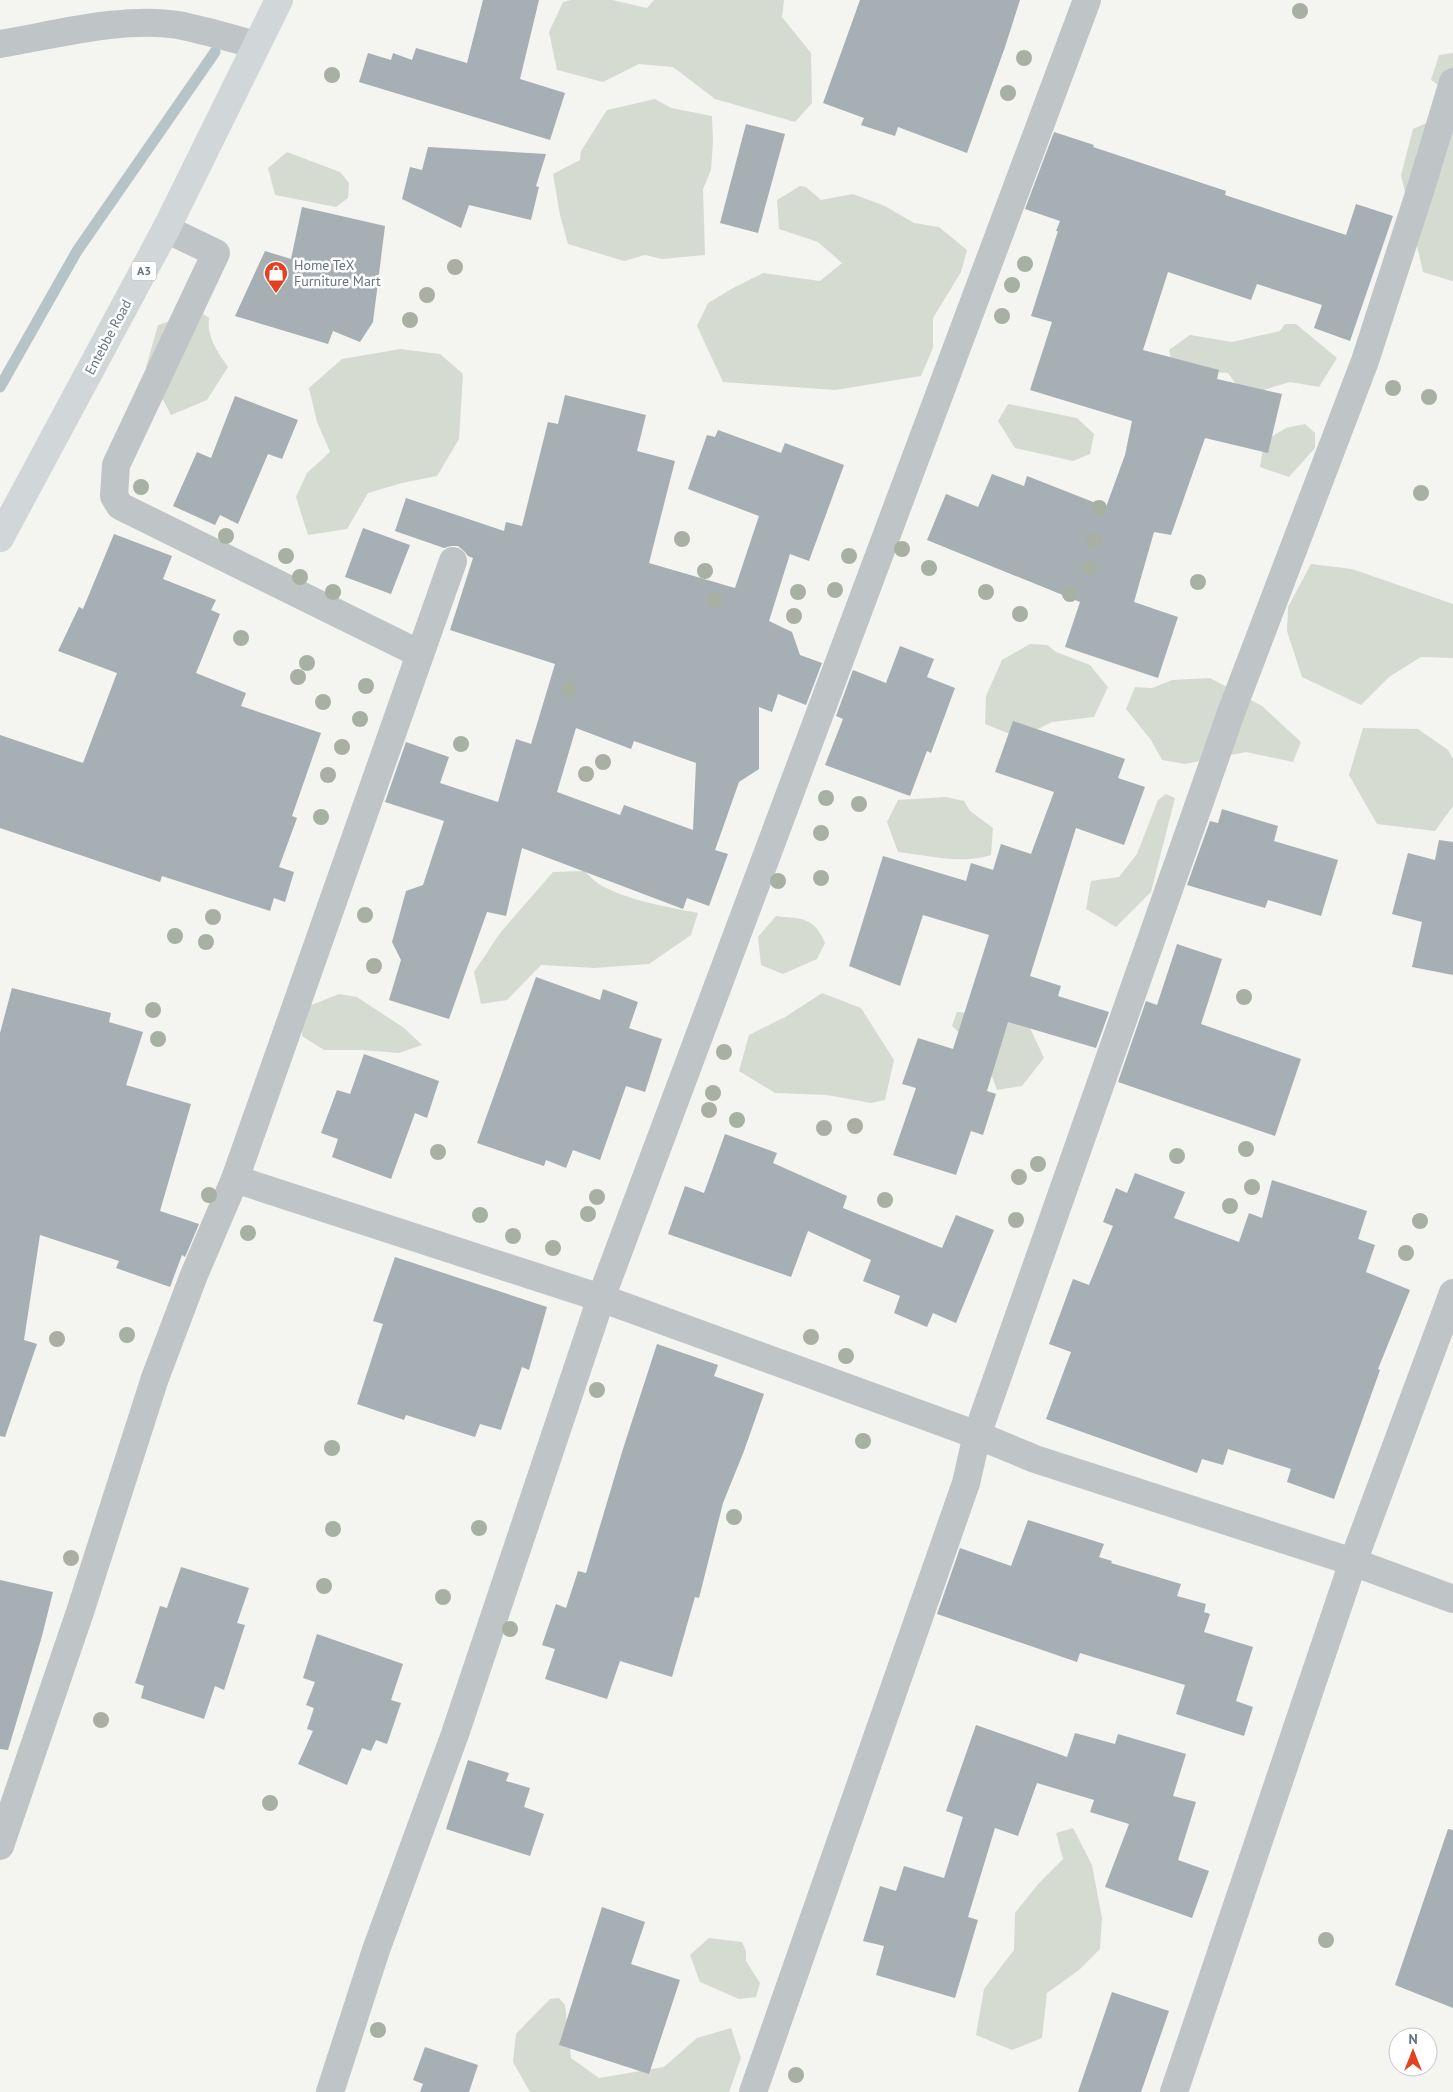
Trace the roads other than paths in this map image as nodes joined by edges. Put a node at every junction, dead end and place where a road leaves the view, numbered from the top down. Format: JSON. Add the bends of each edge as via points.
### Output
{"nodes":[{"id":1,"x":279,"y":0,"type":"edge"},
{"id":2,"x":1087,"y":0,"type":"edge"},
{"id":3,"x":0,"y":44,"type":"edge"},
{"id":4,"x":256,"y":45,"type":"junction"},
{"id":5,"x":1453,"y":82,"type":"edge"},
{"id":6,"x":166,"y":229,"type":"junction"},
{"id":7,"x":0,"y":538,"type":"edge"},
{"id":8,"x":453,"y":561,"type":"dead end"},
{"id":9,"x":420,"y":654,"type":"junction"},
{"id":10,"x":236,"y":1179,"type":"junction"},
{"id":11,"x":1453,"y":1293,"type":"edge"},
{"id":12,"x":601,"y":1298,"type":"junction"},
{"id":13,"x":977,"y":1435,"type":"junction"},
{"id":14,"x":1353,"y":1562,"type":"junction"},
{"id":15,"x":1453,"y":1599,"type":"edge"},
{"id":16,"x":0,"y":1846,"type":"edge"},
{"id":17,"x":330,"y":2092,"type":"edge"},
{"id":18,"x":753,"y":2092,"type":"edge"},
{"id":19,"x":1174,"y":2092,"type":"edge"}],
"edges":[{"from":1,"to":4,"type":"main road","name":"Entebbe Road","number":"A3"},
{"from":2,"to":12,"type":"street"},
{"from":3,"to":4,"type":"street","via":[[140,23],[177,25]]},
{"from":4,"to":6,"type":"main road","name":"Entebbe Road","number":"A3"},
{"from":5,"to":13,"type":"street","via":[[1365,361],[1232,710]]},
{"from":6,"to":7,"type":"main road","name":"Entebbe Road","number":"A3"},
{"from":6,"to":9,"type":"street","via":[[216,253],[116,465],[114,496],[120,506]]},
{"from":8,"to":9,"type":"street"},
{"from":9,"to":10,"type":"street"},
{"from":10,"to":12,"type":"street"},
{"from":10,"to":16,"type":"street","via":[[194,1275],[155,1378]]},
{"from":11,"to":14,"type":"street"},
{"from":12,"to":13,"type":"street"},
{"from":12,"to":17,"type":"street","via":[[455,1734],[376,1950]]},
{"from":13,"to":14,"type":"street","via":[[1035,1459]]},
{"from":13,"to":18,"type":"street","via":[[966,1483]]},
{"from":14,"to":15,"type":"street"},
{"from":14,"to":19,"type":"street"}]}
